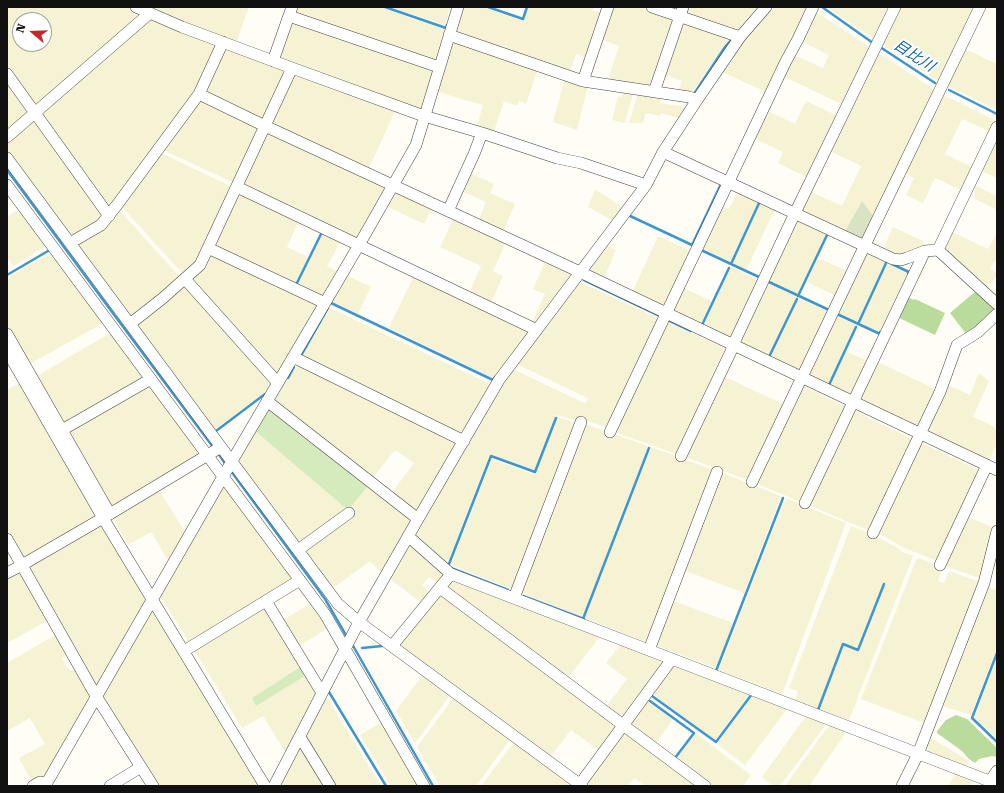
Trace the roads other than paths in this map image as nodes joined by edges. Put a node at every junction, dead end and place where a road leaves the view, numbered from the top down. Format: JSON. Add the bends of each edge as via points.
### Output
{"nodes":[{"id":1,"x":136,"y":7,"type":"edge"},
{"id":2,"x":458,"y":7,"type":"edge"},
{"id":3,"x":608,"y":7,"type":"edge"},
{"id":4,"x":652,"y":7,"type":"edge"},
{"id":5,"x":766,"y":7,"type":"edge"},
{"id":6,"x":813,"y":7,"type":"edge"},
{"id":7,"x":895,"y":7,"type":"edge"},
{"id":8,"x":980,"y":7,"type":"edge"},
{"id":9,"x":291,"y":11,"type":"edge"},
{"id":10,"x":153,"y":12,"type":"edge"},
{"id":11,"x":681,"y":12,"type":"edge"},
{"id":12,"x":449,"y":35,"type":"junction"},
{"id":13,"x":740,"y":37,"type":"junction"},
{"id":14,"x":223,"y":42,"type":"junction"},
{"id":15,"x":274,"y":61,"type":"junction"},
{"id":16,"x":439,"y":67,"type":"junction"},
{"id":17,"x":292,"y":68,"type":"junction"},
{"id":18,"x":7,"y":74,"type":"edge"},
{"id":19,"x":583,"y":81,"type":"junction"},
{"id":20,"x":654,"y":92,"type":"junction"},
{"id":21,"x":199,"y":94,"type":"junction"},
{"id":22,"x":697,"y":100,"type":"junction"},
{"id":23,"x":35,"y":113,"type":"junction"},
{"id":24,"x":424,"y":116,"type":"junction"},
{"id":25,"x":265,"y":126,"type":"junction"},
{"id":26,"x":997,"y":127,"type":"edge"},
{"id":27,"x":482,"y":133,"type":"junction"},
{"id":28,"x":7,"y":137,"type":"edge"},
{"id":29,"x":663,"y":152,"type":"junction"},
{"id":30,"x":7,"y":158,"type":"edge"},
{"id":31,"x":728,"y":182,"type":"junction"},
{"id":32,"x":7,"y":185,"type":"edge"},
{"id":33,"x":646,"y":185,"type":"junction"},
{"id":34,"x":393,"y":186,"type":"junction"},
{"id":35,"x":237,"y":187,"type":"junction"},
{"id":36,"x":448,"y":211,"type":"junction"},
{"id":37,"x":795,"y":213,"type":"junction"},
{"id":38,"x":108,"y":216,"type":"junction"},
{"id":39,"x":70,"y":243,"type":"junction"},
{"id":40,"x":359,"y":245,"type":"junction"},
{"id":41,"x":864,"y":246,"type":"junction"},
{"id":42,"x":208,"y":248,"type":"junction"},
{"id":43,"x":938,"y":250,"type":"junction"},
{"id":44,"x":925,"y":251,"type":"junction"},
{"id":45,"x":580,"y":272,"type":"junction"},
{"id":46,"x":185,"y":279,"type":"junction"},
{"id":47,"x":324,"y":303,"type":"junction"},
{"id":48,"x":997,"y":304,"type":"edge"},
{"id":49,"x":666,"y":313,"type":"junction"},
{"id":50,"x":997,"y":314,"type":"edge"},
{"id":51,"x":130,"y":324,"type":"junction"},
{"id":52,"x":537,"y":330,"type":"junction"},
{"id":53,"x":7,"y":334,"type":"edge"},
{"id":54,"x":734,"y":345,"type":"junction"},
{"id":55,"x":7,"y":351,"type":"edge"},
{"id":56,"x":293,"y":357,"type":"junction"},
{"id":57,"x":802,"y":378,"type":"junction"},
{"id":58,"x":151,"y":379,"type":"junction"},
{"id":59,"x":278,"y":383,"type":"junction"},
{"id":60,"x":40,"y":400,"type":"junction"},
{"id":61,"x":267,"y":401,"type":"junction"},
{"id":62,"x":853,"y":402,"type":"junction"},
{"id":63,"x":582,"y":422,"type":"dead end"},
{"id":64,"x":62,"y":430,"type":"junction"},
{"id":65,"x":610,"y":432,"type":"dead end"},
{"id":66,"x":920,"y":434,"type":"junction"},
{"id":67,"x":464,"y":440,"type":"junction"},
{"id":68,"x":215,"y":451,"type":"junction"},
{"id":69,"x":681,"y":456,"type":"dead end"},
{"id":70,"x":987,"y":465,"type":"junction"},
{"id":71,"x":228,"y":468,"type":"junction"},
{"id":72,"x":997,"y":470,"type":"edge"},
{"id":73,"x":717,"y":472,"type":"dead end"},
{"id":74,"x":752,"y":482,"type":"dead end"},
{"id":75,"x":805,"y":502,"type":"dead end"},
{"id":76,"x":349,"y":513,"type":"dead end"},
{"id":77,"x":106,"y":516,"type":"junction"},
{"id":78,"x":418,"y":519,"type":"junction"},
{"id":79,"x":997,"y":531,"type":"edge"},
{"id":80,"x":873,"y":533,"type":"dead end"},
{"id":81,"x":408,"y":536,"type":"junction"},
{"id":82,"x":7,"y":539,"type":"edge"},
{"id":83,"x":298,"y":550,"type":"junction"},
{"id":84,"x":22,"y":565,"type":"junction"},
{"id":85,"x":940,"y":565,"type":"dead end"},
{"id":86,"x":7,"y":572,"type":"edge"},
{"id":87,"x":451,"y":574,"type":"junction"},
{"id":88,"x":300,"y":580,"type":"junction"},
{"id":89,"x":440,"y":588,"type":"junction"},
{"id":90,"x":154,"y":596,"type":"junction"},
{"id":91,"x":514,"y":598,"type":"junction"},
{"id":92,"x":266,"y":601,"type":"junction"},
{"id":93,"x":359,"y":622,"type":"junction"},
{"id":94,"x":348,"y":643,"type":"junction"},
{"id":95,"x":392,"y":646,"type":"junction"},
{"id":96,"x":189,"y":648,"type":"junction"},
{"id":97,"x":649,"y":650,"type":"junction"},
{"id":98,"x":672,"y":659,"type":"junction"},
{"id":99,"x":322,"y":693,"type":"junction"},
{"id":100,"x":214,"y":695,"type":"junction"},
{"id":101,"x":96,"y":696,"type":"junction"},
{"id":102,"x":623,"y":725,"type":"junction"},
{"id":103,"x":300,"y":737,"type":"junction"},
{"id":104,"x":918,"y":754,"type":"junction"},
{"id":105,"x":140,"y":766,"type":"junction"},
{"id":106,"x":997,"y":771,"type":"edge"},
{"id":107,"x":994,"y":783,"type":"edge"},
{"id":108,"x":47,"y":785,"type":"edge"},
{"id":109,"x":581,"y":785,"type":"edge"},
{"id":110,"x":33,"y":786,"type":"edge"},
{"id":111,"x":110,"y":786,"type":"edge"},
{"id":112,"x":153,"y":786,"type":"edge"},
{"id":113,"x":265,"y":786,"type":"edge"},
{"id":114,"x":274,"y":786,"type":"edge"},
{"id":115,"x":330,"y":786,"type":"edge"},
{"id":116,"x":424,"y":786,"type":"edge"},
{"id":117,"x":706,"y":786,"type":"edge"},
{"id":118,"x":902,"y":786,"type":"edge"}],
"edges":[{"from":1,"to":10,"type":"street"},
{"from":2,"to":12,"type":"street"},
{"from":3,"to":19,"type":"street"},
{"from":4,"to":11,"type":"street"},
{"from":5,"to":13,"type":"street"},
{"from":6,"to":31,"type":"street"},
{"from":7,"to":37,"type":"street"},
{"from":8,"to":41,"type":"street"},
{"from":9,"to":15,"type":"street"},
{"from":9,"to":16,"type":"street"},
{"from":10,"to":14,"type":"street","via":[[182,27]]},
{"from":10,"to":23,"type":"street"},
{"from":11,"to":13,"type":"street"},
{"from":11,"to":20,"type":"street"},
{"from":12,"to":16,"type":"street"},
{"from":12,"to":19,"type":"street"},
{"from":13,"to":22,"type":"street"},
{"from":14,"to":15,"type":"street"},
{"from":14,"to":21,"type":"street"},
{"from":15,"to":17,"type":"street"},
{"from":16,"to":24,"type":"street"},
{"from":17,"to":24,"type":"street"},
{"from":17,"to":25,"type":"street"},
{"from":18,"to":23,"type":"street"},
{"from":19,"to":20,"type":"street"},
{"from":20,"to":22,"type":"street"},
{"from":21,"to":25,"type":"street"},
{"from":21,"to":38,"type":"street"},
{"from":22,"to":29,"type":"street"},
{"from":23,"to":28,"type":"street"},
{"from":23,"to":38,"type":"street"},
{"from":24,"to":27,"type":"street"},
{"from":24,"to":34,"type":"street","via":[[416,145]]},
{"from":25,"to":34,"type":"street"},
{"from":25,"to":35,"type":"street"},
{"from":26,"to":43,"type":"street"},
{"from":27,"to":33,"type":"street"},
{"from":27,"to":36,"type":"street"},
{"from":29,"to":31,"type":"street"},
{"from":29,"to":33,"type":"street"},
{"from":30,"to":39,"type":"street"},
{"from":31,"to":37,"type":"street"},
{"from":31,"to":49,"type":"street"},
{"from":32,"to":58,"type":"street"},
{"from":33,"to":45,"type":"street"},
{"from":34,"to":36,"type":"street"},
{"from":34,"to":40,"type":"street"},
{"from":35,"to":40,"type":"street"},
{"from":35,"to":42,"type":"street"},
{"from":36,"to":45,"type":"street"},
{"from":37,"to":41,"type":"street"},
{"from":37,"to":54,"type":"street"},
{"from":38,"to":39,"type":"street","via":[[101,225]]},
{"from":39,"to":51,"type":"street"},
{"from":40,"to":47,"type":"street"},
{"from":40,"to":52,"type":"street"},
{"from":41,"to":44,"type":"street","via":[[900,260]]},
{"from":41,"to":57,"type":"street"},
{"from":42,"to":46,"type":"street","via":[[200,265]]},
{"from":42,"to":47,"type":"street"},
{"from":43,"to":44,"type":"street"},
{"from":43,"to":48,"type":"street"},
{"from":44,"to":62,"type":"street"},
{"from":45,"to":49,"type":"street"},
{"from":45,"to":52,"type":"street"},
{"from":46,"to":51,"type":"street"},
{"from":46,"to":59,"type":"street"},
{"from":47,"to":56,"type":"street"},
{"from":49,"to":54,"type":"street"},
{"from":49,"to":65,"type":"street"},
{"from":50,"to":66,"type":"street","via":[[978,332],[957,345],[940,392]]},
{"from":51,"to":68,"type":"street"},
{"from":52,"to":67,"type":"street","via":[[499,380]]},
{"from":53,"to":60,"type":"street"},
{"from":54,"to":57,"type":"street"},
{"from":54,"to":69,"type":"street"},
{"from":55,"to":60,"type":"street"},
{"from":56,"to":59,"type":"street"},
{"from":56,"to":67,"type":"street"},
{"from":57,"to":62,"type":"street"},
{"from":57,"to":74,"type":"street"},
{"from":58,"to":64,"type":"street"},
{"from":58,"to":68,"type":"street"},
{"from":59,"to":61,"type":"street"},
{"from":60,"to":64,"type":"street"},
{"from":60,"to":77,"type":"street"},
{"from":61,"to":71,"type":"street"},
{"from":61,"to":78,"type":"street"},
{"from":62,"to":66,"type":"street"},
{"from":62,"to":75,"type":"street"},
{"from":63,"to":91,"type":"street"},
{"from":64,"to":77,"type":"street"},
{"from":66,"to":70,"type":"street"},
{"from":66,"to":80,"type":"street"},
{"from":67,"to":78,"type":"street"},
{"from":68,"to":71,"type":"street"},
{"from":68,"to":71,"type":"street"},
{"from":68,"to":77,"type":"street"},
{"from":70,"to":72,"type":"street"},
{"from":70,"to":85,"type":"street"},
{"from":71,"to":83,"type":"street"},
{"from":71,"to":88,"type":"street"},
{"from":71,"to":90,"type":"street"},
{"from":73,"to":97,"type":"street"},
{"from":76,"to":83,"type":"street"},
{"from":77,"to":84,"type":"street"},
{"from":77,"to":90,"type":"street"},
{"from":78,"to":81,"type":"street"},
{"from":79,"to":104,"type":"street","via":[[984,583]]},
{"from":81,"to":87,"type":"street"},
{"from":81,"to":93,"type":"street"},
{"from":82,"to":84,"type":"street"},
{"from":83,"to":93,"type":"street","via":[[338,604]]},
{"from":84,"to":86,"type":"street"},
{"from":84,"to":101,"type":"street"},
{"from":87,"to":89,"type":"street"},
{"from":87,"to":91,"type":"street"},
{"from":88,"to":92,"type":"street"},
{"from":88,"to":94,"type":"street"},
{"from":89,"to":95,"type":"street"},
{"from":89,"to":102,"type":"street"},
{"from":90,"to":96,"type":"street"},
{"from":90,"to":100,"type":"street"},
{"from":90,"to":101,"type":"street"},
{"from":91,"to":97,"type":"street"},
{"from":92,"to":96,"type":"street"},
{"from":92,"to":99,"type":"street"},
{"from":93,"to":94,"type":"street"},
{"from":93,"to":95,"type":"street"},
{"from":94,"to":99,"type":"street"},
{"from":94,"to":116,"type":"street"},
{"from":95,"to":109,"type":"street"},
{"from":96,"to":100,"type":"street"},
{"from":97,"to":98,"type":"street"},
{"from":98,"to":102,"type":"street"},
{"from":98,"to":104,"type":"street"},
{"from":99,"to":103,"type":"street"},
{"from":100,"to":113,"type":"street"},
{"from":100,"to":114,"type":"street"},
{"from":101,"to":105,"type":"street"},
{"from":101,"to":108,"type":"street"},
{"from":102,"to":109,"type":"street"},
{"from":102,"to":117,"type":"street"},
{"from":103,"to":114,"type":"street"},
{"from":103,"to":115,"type":"street"},
{"from":104,"to":107,"type":"street"},
{"from":104,"to":118,"type":"street"},
{"from":105,"to":111,"type":"street"},
{"from":105,"to":112,"type":"street"},
{"from":106,"to":107,"type":"street"},
{"from":108,"to":110,"type":"street","via":[[40,782]]}]}
